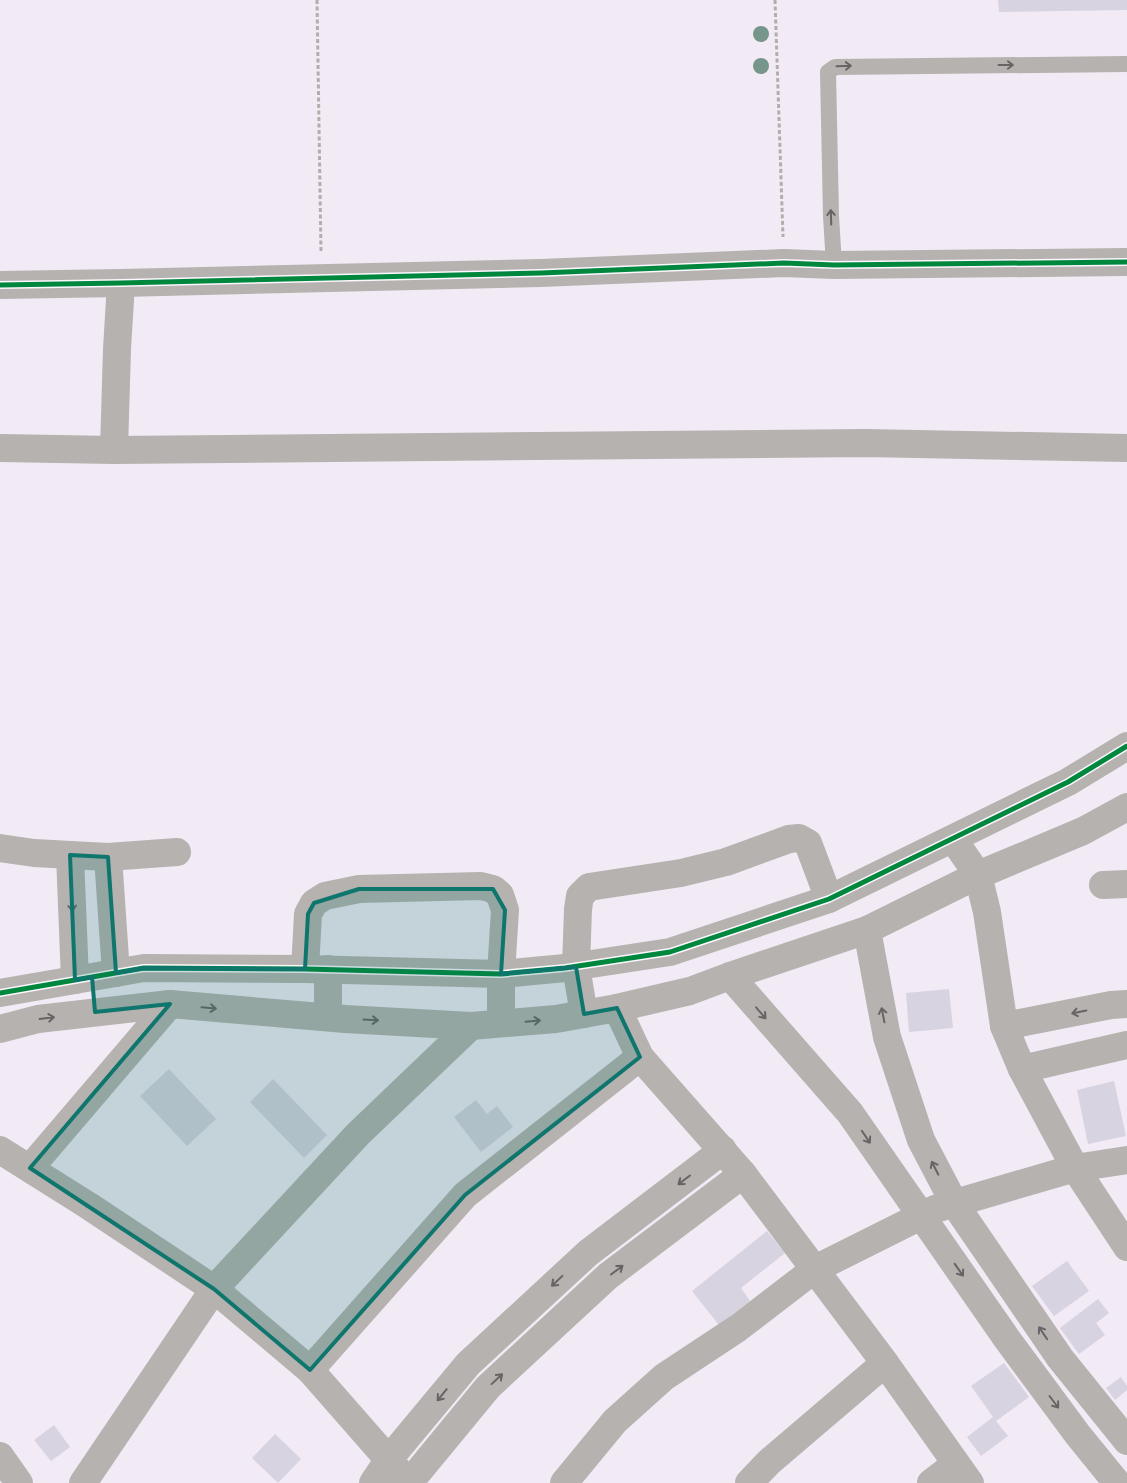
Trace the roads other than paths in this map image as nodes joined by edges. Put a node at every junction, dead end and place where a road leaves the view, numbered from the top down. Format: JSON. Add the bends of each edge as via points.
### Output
{"nodes":[{"id":1,"x":1127,"y":64,"type":"edge"},
{"id":2,"x":1127,"y":262,"type":"edge"},
{"id":3,"x":834,"y":265,"type":"junction"},
{"id":4,"x":121,"y":283,"type":"junction"},
{"id":5,"x":0,"y":285,"type":"edge"},
{"id":6,"x":0,"y":448,"type":"edge"},
{"id":7,"x":1127,"y":448,"type":"edge"},
{"id":8,"x":114,"y":450,"type":"junction"},
{"id":9,"x":1127,"y":746,"type":"edge"},
{"id":10,"x":1127,"y":807,"type":"edge"},
{"id":11,"x":952,"y":838,"type":"junction"},
{"id":12,"x":0,"y":848,"type":"edge"},
{"id":13,"x":177,"y":852,"type":"dead end"},
{"id":14,"x":70,"y":855,"type":"junction"},
{"id":15,"x":108,"y":857,"type":"junction"},
{"id":16,"x":978,"y":875,"type":"junction"},
{"id":17,"x":829,"y":899,"type":"junction"},
{"id":18,"x":867,"y":930,"type":"junction"},
{"id":19,"x":576,"y":967,"type":"junction"},
{"id":20,"x":317,"y":969,"type":"junction"},
{"id":21,"x":501,"y":974,"type":"junction"},
{"id":22,"x":730,"y":976,"type":"junction"},
{"id":23,"x":94,"y":977,"type":"junction"},
{"id":24,"x":0,"y":993,"type":"edge"},
{"id":25,"x":170,"y":1004,"type":"junction"},
{"id":26,"x":1127,"y":1004,"type":"edge"},
{"id":27,"x":617,"y":1008,"type":"junction"},
{"id":28,"x":95,"y":1012,"type":"junction"},
{"id":29,"x":584,"y":1014,"type":"junction"},
{"id":30,"x":328,"y":1017,"type":"junction"},
{"id":31,"x":501,"y":1023,"type":"junction"},
{"id":32,"x":471,"y":1026,"type":"junction"},
{"id":33,"x":1004,"y":1026,"type":"junction"},
{"id":34,"x":0,"y":1029,"type":"edge"},
{"id":35,"x":1127,"y":1045,"type":"edge"},
{"id":36,"x":640,"y":1057,"type":"junction"},
{"id":37,"x":1022,"y":1068,"type":"junction"},
{"id":38,"x":0,"y":1150,"type":"edge"},
{"id":39,"x":722,"y":1150,"type":"junction"},
{"id":40,"x":1127,"y":1160,"type":"edge"},
{"id":41,"x":30,"y":1168,"type":"junction"},
{"id":42,"x":1075,"y":1168,"type":"junction"},
{"id":43,"x":743,"y":1174,"type":"junction"},
{"id":44,"x":954,"y":1203,"type":"junction"},
{"id":45,"x":921,"y":1216,"type":"junction"},
{"id":46,"x":1127,"y":1247,"type":"edge"},
{"id":47,"x":815,"y":1269,"type":"junction"},
{"id":48,"x":214,"y":1289,"type":"junction"},
{"id":49,"x":884,"y":1363,"type":"junction"},
{"id":50,"x":310,"y":1370,"type":"junction"},
{"id":51,"x":1127,"y":1441,"type":"edge"},
{"id":52,"x":0,"y":1456,"type":"edge"},
{"id":53,"x":389,"y":1459,"type":"junction"},
{"id":54,"x":963,"y":1474,"type":"edge"},
{"id":55,"x":575,"y":1479,"type":"edge"},
{"id":56,"x":19,"y":1483,"type":"edge"},
{"id":57,"x":83,"y":1483,"type":"edge"},
{"id":58,"x":373,"y":1483,"type":"edge"},
{"id":59,"x":409,"y":1483,"type":"edge"},
{"id":60,"x":749,"y":1483,"type":"edge"},
{"id":61,"x":931,"y":1483,"type":"edge"},
{"id":62,"x":1118,"y":1483,"type":"edge"}],
"edges":[{"from":3,"to":1,"type":"lane","one_way":true,"via":[[828,72],[835,67]]},
{"from":2,"to":3,"type":"street"},
{"from":3,"to":4,"type":"street","via":[[784,263],[541,273]]},
{"from":4,"to":5,"type":"street"},
{"from":4,"to":8,"type":"street"},
{"from":6,"to":8,"type":"street"},
{"from":7,"to":8,"type":"street","via":[[866,443]]},
{"from":9,"to":11,"type":"street","via":[[1068,782]]},
{"from":10,"to":16,"type":"street","via":[[1083,831]]},
{"from":11,"to":16,"type":"street"},
{"from":11,"to":17,"type":"street"},
{"from":12,"to":14,"type":"street"},
{"from":13,"to":15,"type":"street"},
{"from":14,"to":15,"type":"street"},
{"from":14,"to":23,"type":"street","one_way":true},
{"from":15,"to":23,"type":"street"},
{"from":16,"to":18,"type":"street"},
{"from":16,"to":33,"type":"street"},
{"from":17,"to":19,"type":"street","via":[[670,952]]},
{"from":17,"to":19,"type":"street","via":[[808,843],[799,838],[681,873],[589,887],[580,896]]},
{"from":18,"to":22,"type":"street"},
{"from":44,"to":18,"type":"street","one_way":true,"via":[[921,1140],[887,1037]]},
{"from":19,"to":21,"type":"street"},
{"from":19,"to":29,"type":"street"},
{"from":20,"to":21,"type":"street"},
{"from":20,"to":21,"type":"street","via":[[308,914],[314,902],[325,896],[360,889],[481,886],[500,894],[505,910]]},
{"from":20,"to":23,"type":"street","via":[[144,968]]},
{"from":20,"to":30,"type":"street"},
{"from":21,"to":31,"type":"street"},
{"from":22,"to":27,"type":"street","via":[[690,991]]},
{"from":22,"to":45,"type":"street","one_way":true,"via":[[850,1113]]},
{"from":23,"to":24,"type":"street"},
{"from":23,"to":28,"type":"street"},
{"from":25,"to":28,"type":"street"},
{"from":25,"to":30,"type":"street","one_way":true},
{"from":25,"to":41,"type":"street"},
{"from":26,"to":33,"type":"street","one_way":true},
{"from":27,"to":29,"type":"street"},
{"from":27,"to":36,"type":"street"},
{"from":34,"to":28,"type":"street","one_way":true,"via":[[38,1019]]},
{"from":31,"to":29,"type":"street","one_way":true},
{"from":30,"to":32,"type":"street","one_way":true},
{"from":31,"to":32,"type":"street"},
{"from":32,"to":48,"type":"street","via":[[358,1134]]},
{"from":33,"to":37,"type":"street"},
{"from":35,"to":37,"type":"street"},
{"from":36,"to":39,"type":"street"},
{"from":36,"to":50,"type":"street","via":[[465,1195]]},
{"from":37,"to":42,"type":"street"},
{"from":38,"to":41,"type":"street"},
{"from":39,"to":43,"type":"street"},
{"from":39,"to":53,"type":"street","one_way":true,"via":[[588,1253],[482,1351]]},
{"from":40,"to":42,"type":"street"},
{"from":41,"to":48,"type":"street"},
{"from":42,"to":44,"type":"street"},
{"from":42,"to":46,"type":"street"},
{"from":43,"to":47,"type":"street"},
{"from":59,"to":43,"type":"street","one_way":true,"via":[[488,1387],[608,1276]]},
{"from":44,"to":45,"type":"street"},
{"from":51,"to":44,"type":"street","one_way":true,"via":[[1060,1358]]},
{"from":45,"to":47,"type":"street"},
{"from":45,"to":62,"type":"street","one_way":true,"via":[[1078,1435]]},
{"from":47,"to":49,"type":"street"},
{"from":47,"to":55,"type":"street","via":[[738,1328],[664,1376],[616,1421]]},
{"from":48,"to":50,"type":"street"},
{"from":48,"to":57,"type":"street"},
{"from":49,"to":54,"type":"street"},
{"from":49,"to":60,"type":"street"},
{"from":50,"to":53,"type":"street"},
{"from":52,"to":56,"type":"street"},
{"from":53,"to":58,"type":"street"},
{"from":53,"to":59,"type":"street"},
{"from":54,"to":61,"type":"street"}]}
